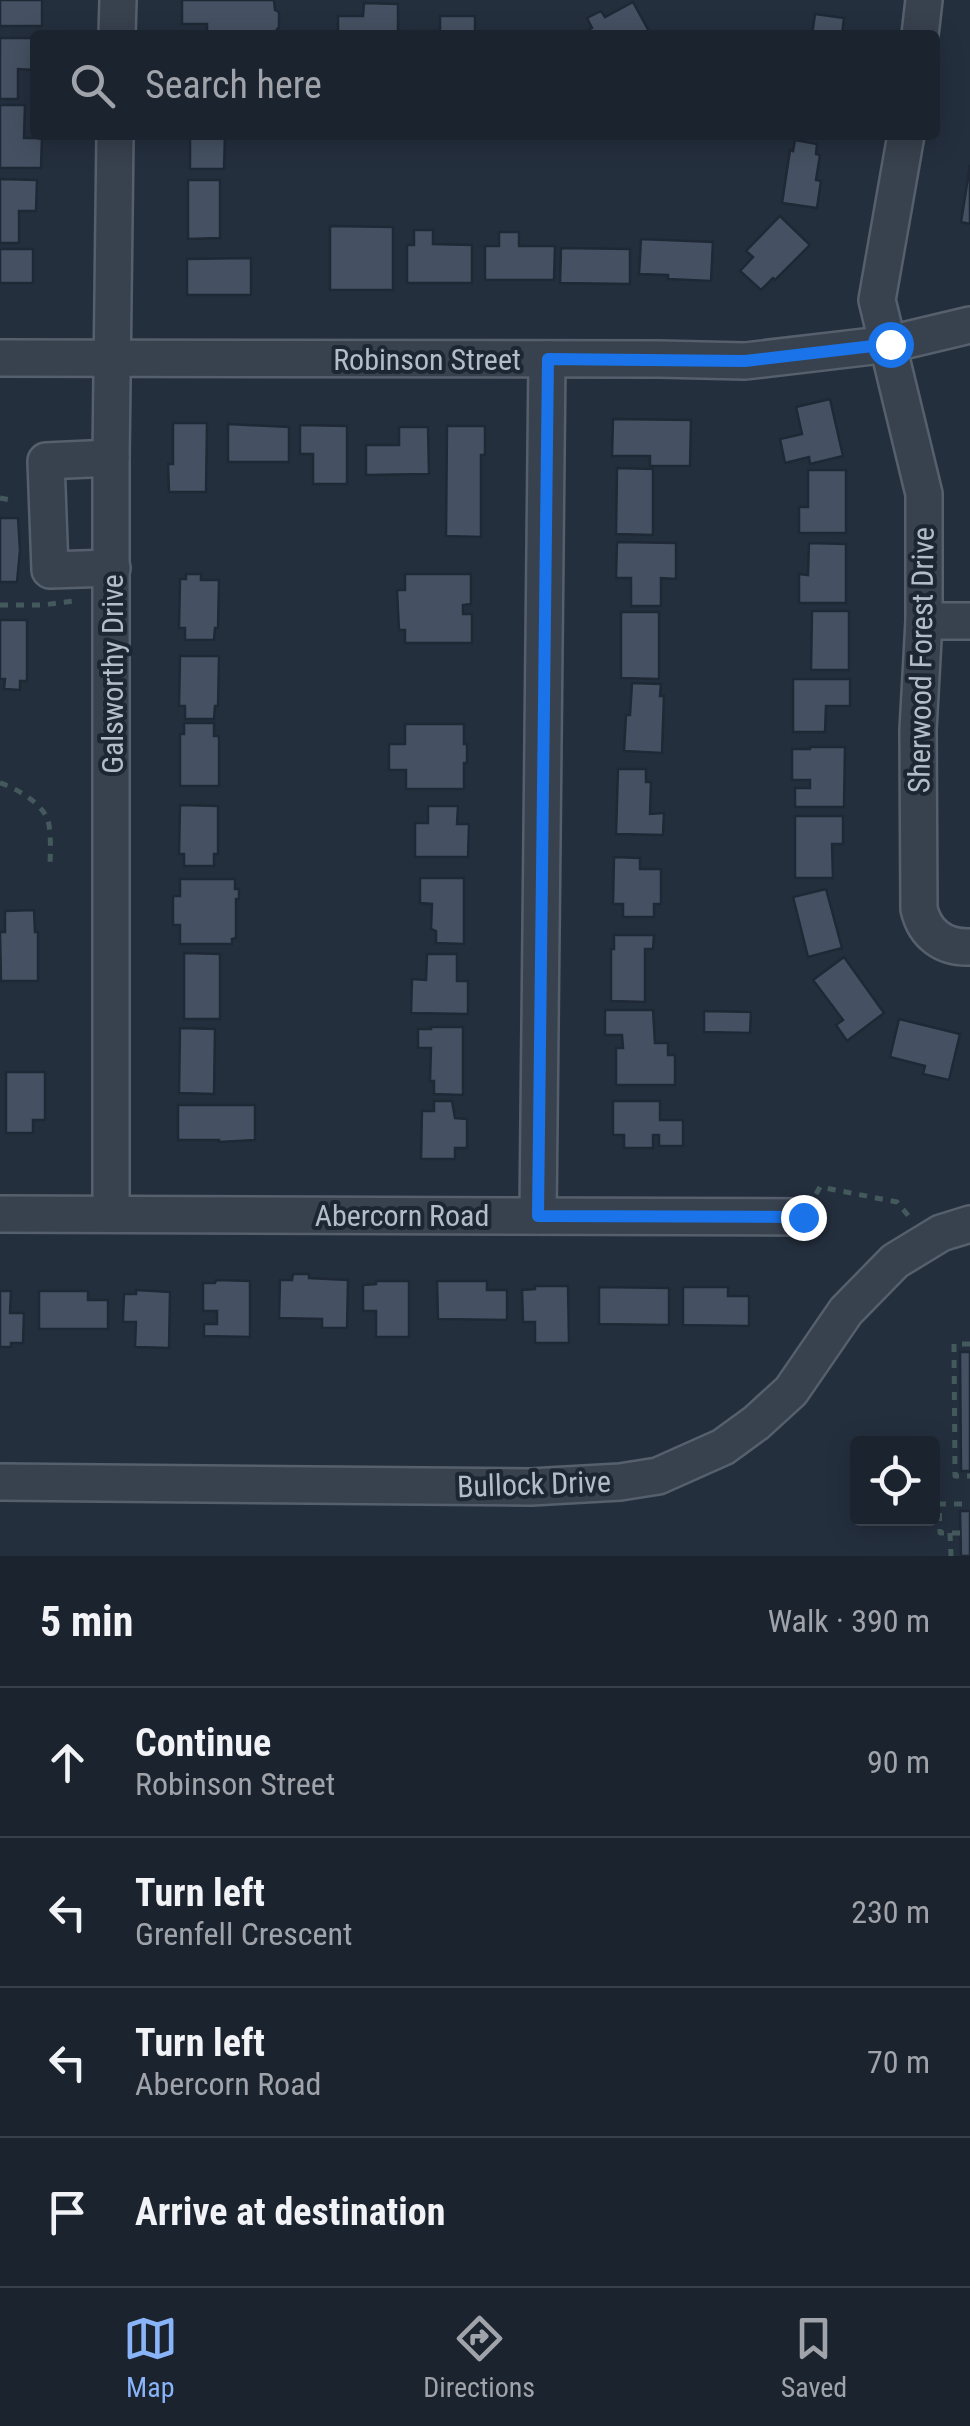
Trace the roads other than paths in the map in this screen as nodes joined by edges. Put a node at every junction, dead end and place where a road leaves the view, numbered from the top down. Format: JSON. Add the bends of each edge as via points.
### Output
{"nodes":[{"id":1,"x":118,"y":0,"type":"edge"},
{"id":2,"x":924,"y":0,"type":"edge"},
{"id":3,"x":117,"y":30,"type":"edge"},
{"id":4,"x":921,"y":30,"type":"edge"},
{"id":5,"x":116,"y":140,"type":"edge"},
{"id":6,"x":905,"y":140,"type":"edge"},
{"id":7,"x":970,"y":325,"type":"edge"},
{"id":8,"x":890,"y":344,"type":"junction"},
{"id":9,"x":0,"y":358,"type":"edge"},
{"id":10,"x":112,"y":358,"type":"junction"},
{"id":11,"x":548,"y":359,"type":"junction"},
{"id":12,"x":112,"y":458,"type":"junction"},
{"id":13,"x":112,"y":582,"type":"junction"},
{"id":14,"x":924,"y":621,"type":"junction"},
{"id":15,"x":970,"y":621,"type":"edge"},
{"id":16,"x":970,"y":947,"type":"edge"},
{"id":17,"x":0,"y":1214,"type":"edge"},
{"id":18,"x":111,"y":1214,"type":"junction"},
{"id":19,"x":538,"y":1216,"type":"junction"},
{"id":20,"x":803,"y":1217,"type":"road end"},
{"id":21,"x":970,"y":1224,"type":"edge"},
{"id":22,"x":0,"y":1482,"type":"edge"}],
"edges":[{"from":1,"to":3,"type":"street"},
{"from":2,"to":4,"type":"street"},
{"from":5,"to":10,"type":"street","name":"Galsworthy Drive"},
{"from":6,"to":8,"type":"street","name":"Sherwood Forest Drive","via":[[877,300]]},
{"from":7,"to":8,"type":"street","name":"Robinson Street"},
{"from":8,"to":11,"type":"street","name":"Robinson Street","via":[[745,361]]},
{"from":8,"to":14,"type":"street","name":"Sherwood Forest Drive","via":[[924,494]]},
{"from":9,"to":10,"type":"street","name":"Robinson Street"},
{"from":10,"to":11,"type":"street","name":"Robinson Street"},
{"from":10,"to":12,"type":"street","name":"Galsworthy Drive"},
{"from":11,"to":19,"type":"street"},
{"from":12,"to":13,"type":"street","name":"Galsworthy Drive"},
{"from":12,"to":13,"type":"street","via":[[46,461],[50,570]]},
{"from":13,"to":18,"type":"street","name":"Galsworthy Drive"},
{"from":14,"to":15,"type":"street"},
{"from":14,"to":16,"type":"street","name":"Sherwood Forest Drive","via":[[919,909],[933,937]]},
{"from":17,"to":18,"type":"street","name":"Abercorn Road"},
{"from":18,"to":19,"type":"street","name":"Abercorn Road"},
{"from":19,"to":20,"type":"street","name":"Abercorn Road"},
{"from":21,"to":22,"type":"street","name":"Bullock Drive","via":[[940,1233],[895,1261],[756,1423],[724,1447],[658,1476],[531,1487]]}]}
